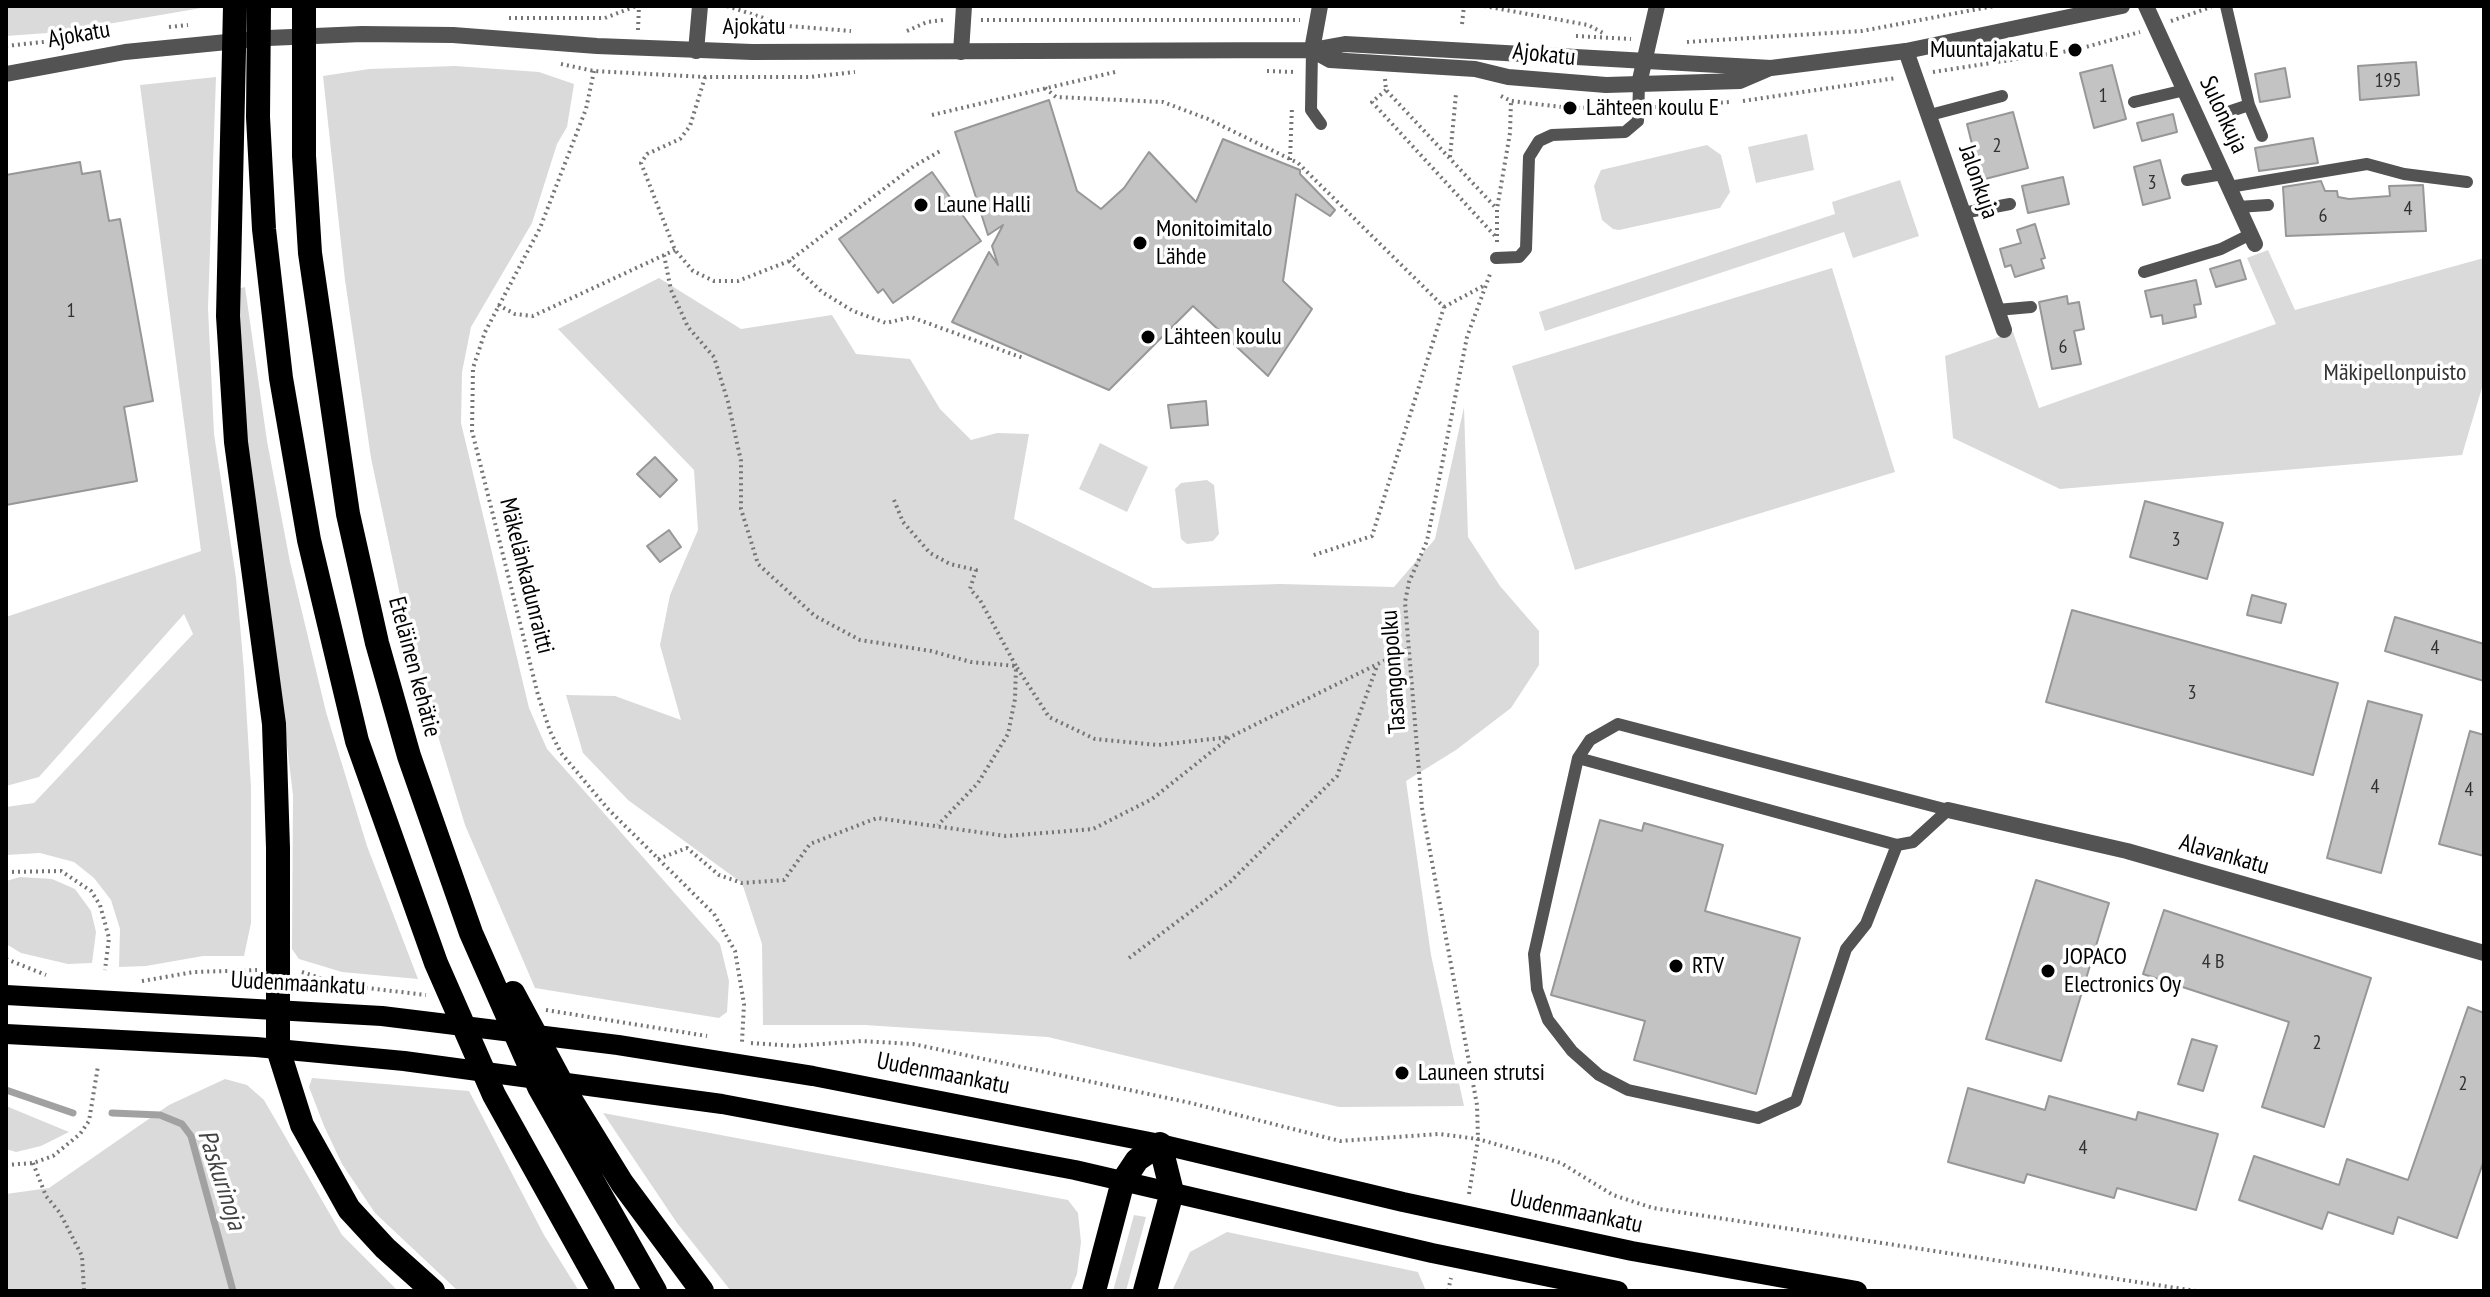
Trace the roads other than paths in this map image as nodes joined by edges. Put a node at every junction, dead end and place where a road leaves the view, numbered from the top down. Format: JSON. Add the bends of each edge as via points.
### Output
{"nodes":[{"id":1,"x":235,"y":6,"type":"edge"},
{"id":2,"x":259,"y":6,"type":"edge"},
{"id":3,"x":304,"y":6,"type":"edge"},
{"id":4,"x":700,"y":6,"type":"edge"},
{"id":5,"x":964,"y":6,"type":"edge"},
{"id":6,"x":1320,"y":6,"type":"edge"},
{"id":7,"x":1657,"y":6,"type":"edge"},
{"id":8,"x":2122,"y":6,"type":"edge"},
{"id":9,"x":2146,"y":6,"type":"edge"},
{"id":10,"x":2226,"y":6,"type":"edge"},
{"id":11,"x":1312,"y":50,"type":"junction"},
{"id":12,"x":696,"y":51,"type":"junction"},
{"id":13,"x":1906,"y":51,"type":"junction"},
{"id":14,"x":961,"y":52,"type":"junction"},
{"id":15,"x":1643,"y":61,"type":"junction"},
{"id":16,"x":1771,"y":68,"type":"junction"},
{"id":17,"x":6,"y":74,"type":"edge"},
{"id":18,"x":1639,"y":84,"type":"junction"},
{"id":19,"x":2185,"y":90,"type":"junction"},
{"id":20,"x":2002,"y":96,"type":"dead end"},
{"id":21,"x":2134,"y":102,"type":"dead end"},
{"id":22,"x":2249,"y":105,"type":"junction"},
{"id":23,"x":2228,"y":112,"type":"dead end"},
{"id":24,"x":1930,"y":115,"type":"junction"},
{"id":25,"x":1321,"y":124,"type":"dead end"},
{"id":26,"x":2262,"y":136,"type":"dead end"},
{"id":27,"x":2187,"y":180,"type":"dead end"},
{"id":28,"x":2226,"y":180,"type":"junction"},
{"id":29,"x":2467,"y":182,"type":"dead end"},
{"id":30,"x":2010,"y":204,"type":"dead end"},
{"id":31,"x":2268,"y":205,"type":"dead end"},
{"id":32,"x":2238,"y":207,"type":"junction"},
{"id":33,"x":1963,"y":213,"type":"junction"},
{"id":34,"x":2253,"y":239,"type":"joint"},
{"id":35,"x":1496,"y":258,"type":"road end"},
{"id":36,"x":2144,"y":272,"type":"dead end"},
{"id":37,"x":2031,"y":307,"type":"dead end"},
{"id":38,"x":1997,"y":310,"type":"junction"},
{"id":39,"x":2004,"y":330,"type":"dead end"},
{"id":40,"x":409,"y":756,"type":"junction"},
{"id":41,"x":1578,"y":758,"type":"junction"},
{"id":42,"x":1948,"y":810,"type":"junction"},
{"id":43,"x":1897,"y":845,"type":"junction"},
{"id":44,"x":2484,"y":953,"type":"edge"},
{"id":45,"x":6,"y":992,"type":"edge"},
{"id":46,"x":276,"y":1007,"type":"junction"},
{"id":47,"x":6,"y":1034,"type":"edge"},
{"id":48,"x":278,"y":1049,"type":"junction"},
{"id":49,"x":1160,"y":1144,"type":"junction"},
{"id":50,"x":1123,"y":1181,"type":"junction"},
{"id":51,"x":1172,"y":1192,"type":"junction"},
{"id":52,"x":433,"y":1291,"type":"edge"},
{"id":53,"x":603,"y":1291,"type":"edge"},
{"id":54,"x":655,"y":1291,"type":"edge"},
{"id":55,"x":702,"y":1291,"type":"edge"},
{"id":56,"x":1094,"y":1291,"type":"edge"},
{"id":57,"x":1145,"y":1291,"type":"edge"},
{"id":58,"x":1618,"y":1291,"type":"edge"},
{"id":59,"x":1857,"y":1291,"type":"edge"}],
"edges":[{"from":1,"to":46,"type":"highway","via":[[228,316],[236,442],[274,724]]},
{"from":2,"to":53,"type":"highway","via":[[264,229],[279,365],[309,540],[357,741],[436,963],[488,1081]]},
{"from":3,"to":40,"type":"highway","name":"Eteläinen kehätie","via":[[304,156],[314,284],[348,514]]},
{"from":4,"to":12,"type":"street"},
{"from":5,"to":14,"type":"street"},
{"from":6,"to":11,"type":"street"},
{"from":7,"to":15,"type":"street"},
{"from":8,"to":13,"type":"street","name":"Ajokatu"},
{"from":9,"to":19,"type":"street","name":"Sulonkuja"},
{"from":10,"to":22,"type":"lane"},
{"from":11,"to":14,"type":"street","name":"Ajokatu"},
{"from":11,"to":15,"type":"street","name":"Ajokatu","via":[[1345,44]]},
{"from":11,"to":18,"type":"street","name":"Ajokatu","via":[[1330,60]]},
{"from":11,"to":25,"type":"lane","via":[[1311,110]]},
{"from":12,"to":14,"type":"street","name":"Ajokatu"},
{"from":12,"to":17,"type":"street","name":"Ajokatu","via":[[362,34],[178,46]]},
{"from":13,"to":16,"type":"street","name":"Ajokatu"},
{"from":13,"to":24,"type":"street","name":"Jalonkuja"},
{"from":15,"to":16,"type":"street","name":"Ajokatu"},
{"from":15,"to":18,"type":"street"},
{"from":16,"to":18,"type":"street","name":"Ajokatu","via":[[1740,81]]},
{"from":18,"to":35,"type":"lane","via":[[1638,121],[1625,132],[1552,135],[1539,141],[1529,157],[1526,249],[1519,257]]},
{"from":19,"to":21,"type":"lane"},
{"from":19,"to":28,"type":"street","name":"Sulonkuja"},
{"from":20,"to":24,"type":"lane"},
{"from":22,"to":23,"type":"lane"},
{"from":22,"to":26,"type":"lane"},
{"from":24,"to":33,"type":"street","name":"Jalonkuja"},
{"from":27,"to":28,"type":"lane"},
{"from":28,"to":29,"type":"lane","via":[[2367,164]]},
{"from":28,"to":32,"type":"street","name":"Sulonkuja"},
{"from":30,"to":33,"type":"lane"},
{"from":31,"to":32,"type":"lane"},
{"from":32,"to":34,"type":"street","name":"Sulonkuja"},
{"from":33,"to":38,"type":"street","name":"Jalonkuja"},
{"from":34,"to":36,"type":"lane"},
{"from":37,"to":38,"type":"lane"},
{"from":38,"to":39,"type":"street","name":"Jalonkuja"},
{"from":40,"to":54,"type":"highway","name":"Eteläinen kehätie","via":[[471,933],[539,1087]]},
{"from":40,"to":55,"type":"highway","via":[[507,983],[569,1097],[622,1183]]},
{"from":41,"to":42,"type":"lane","via":[[1603,731],[1631,725]]},
{"from":41,"to":43,"type":"lane"},
{"from":41,"to":43,"type":"lane","via":[[1534,954],[1537,989],[1548,1020],[1572,1051],[1599,1075],[1628,1090],[1758,1118],[1796,1101],[1846,949],[1866,924]]},
{"from":42,"to":43,"type":"lane","via":[[1913,842]]},
{"from":42,"to":44,"type":"street","name":"Alavankatu","via":[[2127,851]]},
{"from":45,"to":46,"type":"main road","name":"Uudenmaankatu","via":[[128,1004]]},
{"from":46,"to":48,"type":"highway"},
{"from":46,"to":49,"type":"main road","name":"Uudenmaankatu","via":[[618,1045],[968,1104]]},
{"from":47,"to":48,"type":"main road"},
{"from":48,"to":50,"type":"main road","via":[[640,1092],[944,1143]]},
{"from":48,"to":52,"type":"highway","via":[[302,1125],[349,1209]]},
{"from":49,"to":50,"type":"highway","via":[[1137,1160]]},
{"from":49,"to":51,"type":"highway"},
{"from":49,"to":59,"type":"main road","name":"Uudenmaankatu","via":[[1618,1248]]},
{"from":50,"to":51,"type":"main road"},
{"from":50,"to":56,"type":"highway"},
{"from":51,"to":57,"type":"highway"},
{"from":51,"to":58,"type":"main road"}]}
